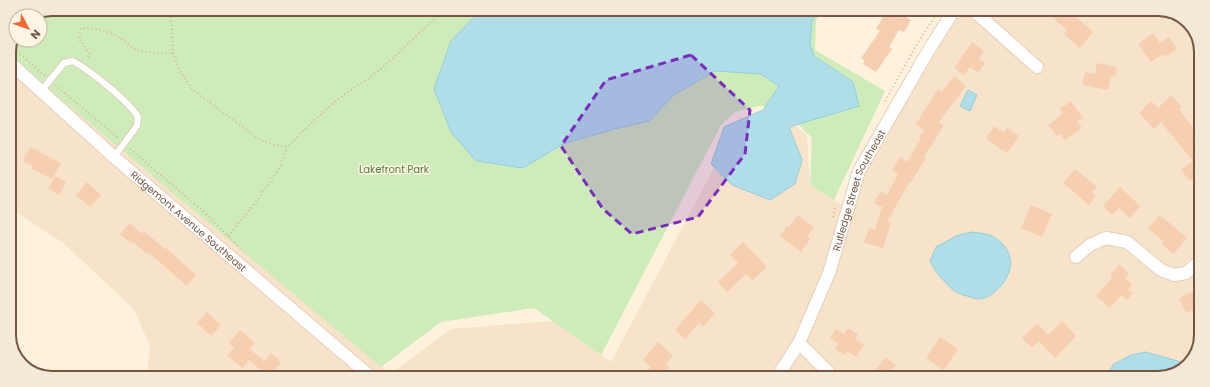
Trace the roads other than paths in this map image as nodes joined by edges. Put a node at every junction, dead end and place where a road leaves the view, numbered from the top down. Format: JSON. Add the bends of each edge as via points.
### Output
{"nodes":[{"id":1,"x":950,"y":16,"type":"edge"},
{"id":2,"x":980,"y":16,"type":"edge"},
{"id":3,"x":1037,"y":67,"type":"dead end"},
{"id":4,"x":16,"y":68,"type":"edge"},
{"id":5,"x":41,"y":91,"type":"junction"},
{"id":6,"x":114,"y":157,"type":"junction"},
{"id":7,"x":1076,"y":257,"type":"dead end"},
{"id":8,"x":1194,"y":266,"type":"edge"},
{"id":9,"x":799,"y":342,"type":"junction"},
{"id":10,"x":364,"y":371,"type":"edge"},
{"id":11,"x":781,"y":371,"type":"edge"},
{"id":12,"x":827,"y":371,"type":"edge"}],
"edges":[{"from":1,"to":9,"type":"street","name":"Rutledge Street Southeast","via":[[859,171],[829,273]]},
{"from":2,"to":3,"type":"street"},
{"from":4,"to":5,"type":"street","name":"Ridgemont Avenue Southeast"},
{"from":5,"to":6,"type":"street","name":"Ridgemont Avenue Southeast"},
{"from":5,"to":6,"type":"lane","via":[[64,64],[73,61],[116,94],[138,117],[137,126]]},
{"from":6,"to":10,"type":"street","name":"Ridgemont Avenue Southeast"},
{"from":7,"to":8,"type":"street","via":[[1090,244],[1106,238],[1127,242],[1162,270],[1174,275],[1186,273]]},
{"from":9,"to":11,"type":"street","name":"Rutledge Street Southeast"},
{"from":9,"to":12,"type":"street"}]}
